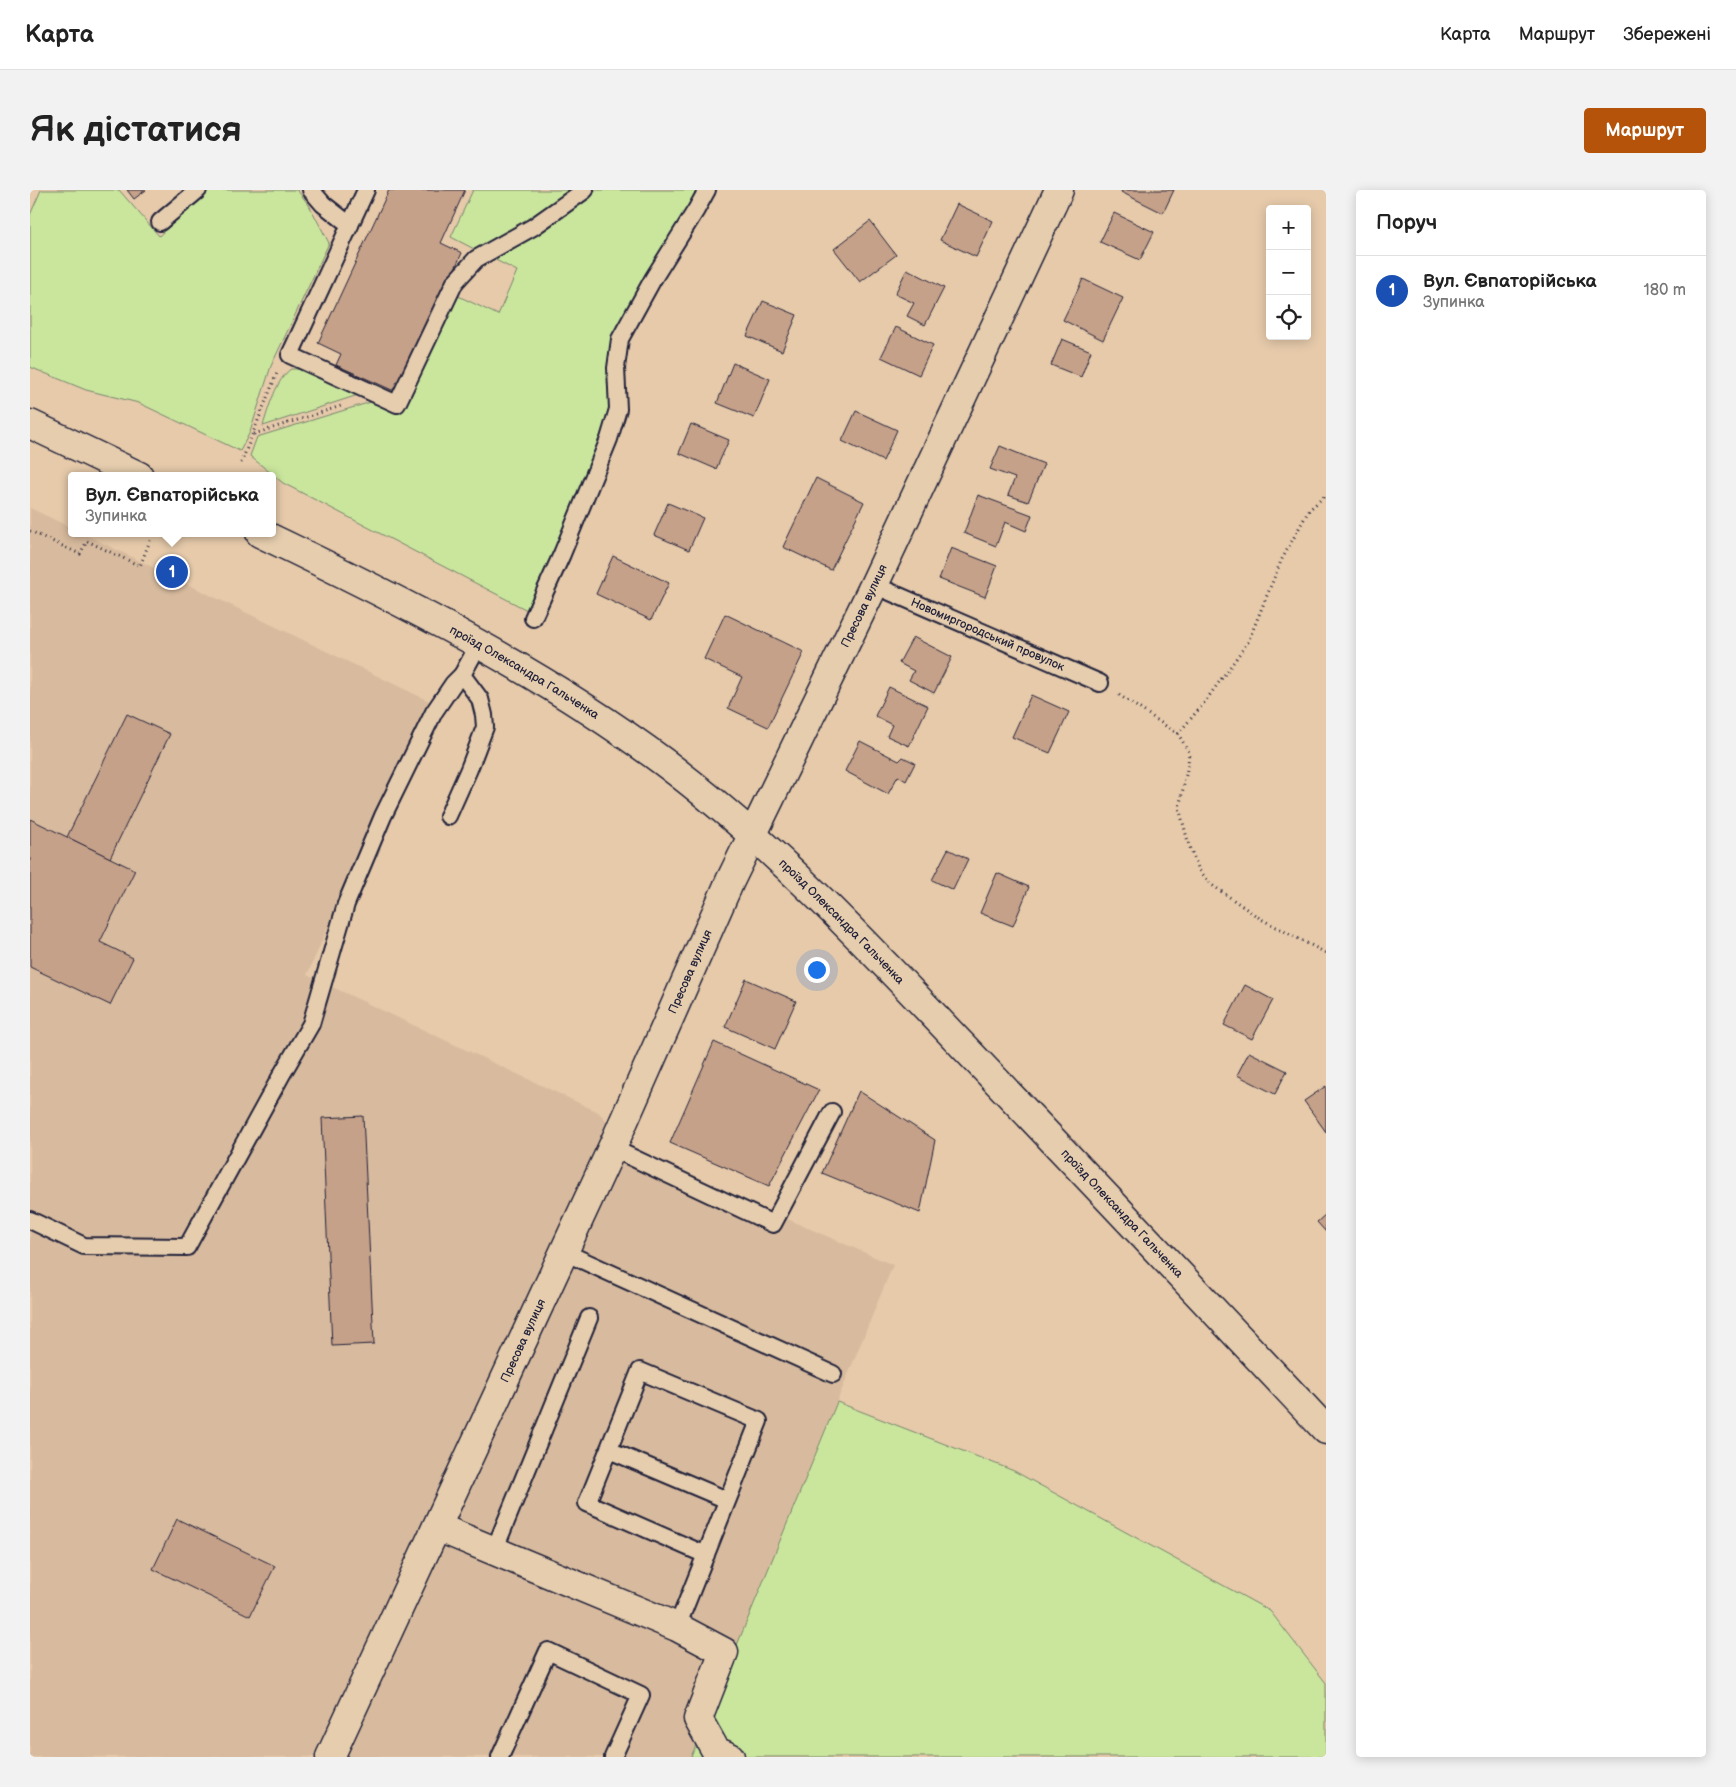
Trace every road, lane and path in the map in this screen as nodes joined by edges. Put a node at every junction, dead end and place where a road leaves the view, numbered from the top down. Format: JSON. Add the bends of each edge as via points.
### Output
{"nodes":[{"id":1,"x":198,"y":190,"type":"edge"},
{"id":2,"x":311,"y":190,"type":"edge"},
{"id":3,"x":366,"y":190,"type":"edge"},
{"id":4,"x":585,"y":190,"type":"edge"},
{"id":5,"x":707,"y":190,"type":"edge"},
{"id":6,"x":1059,"y":190,"type":"edge"},
{"id":7,"x":160,"y":222,"type":"dead end"},
{"id":8,"x":350,"y":225,"type":"junction"},
{"id":9,"x":290,"y":354,"type":"junction"},
{"id":10,"x":376,"y":394,"type":"junction"},
{"id":11,"x":30,"y":424,"type":"edge"},
{"id":12,"x":254,"y":434,"type":"junction"},
{"id":13,"x":241,"y":463,"type":"dead end"},
{"id":14,"x":131,"y":472,"type":"edge"},
{"id":15,"x":1326,"y":495,"type":"edge"},
{"id":16,"x":30,"y":531,"type":"edge"},
{"id":17,"x":268,"y":537,"type":"edge"},
{"id":18,"x":151,"y":538,"type":"dead end"},
{"id":19,"x":874,"y":585,"type":"junction"},
{"id":20,"x":533,"y":618,"type":"dead end"},
{"id":21,"x":479,"y":644,"type":"junction"},
{"id":22,"x":462,"y":675,"type":"junction"},
{"id":23,"x":1100,"y":683,"type":"joint"},
{"id":24,"x":1178,"y":734,"type":"junction"},
{"id":25,"x":448,"y":816,"type":"dead end"},
{"id":26,"x":752,"y":836,"type":"junction"},
{"id":27,"x":1326,"y":952,"type":"edge"},
{"id":28,"x":832,"y":1112,"type":"dead end"},
{"id":29,"x":612,"y":1148,"type":"junction"},
{"id":30,"x":30,"y":1220,"type":"edge"},
{"id":31,"x":564,"y":1252,"type":"junction"},
{"id":32,"x":589,"y":1318,"type":"dead end"},
{"id":33,"x":833,"y":1374,"type":"dead end"},
{"id":34,"x":1326,"y":1430,"type":"edge"},
{"id":35,"x":609,"y":1450,"type":"junction"},
{"id":36,"x":728,"y":1500,"type":"junction"},
{"id":37,"x":437,"y":1527,"type":"junction"},
{"id":38,"x":494,"y":1551,"type":"junction"},
{"id":39,"x":706,"y":1555,"type":"junction"},
{"id":40,"x":677,"y":1627,"type":"junction"},
{"id":41,"x":330,"y":1757,"type":"edge"},
{"id":42,"x":500,"y":1757,"type":"edge"},
{"id":43,"x":613,"y":1757,"type":"edge"},
{"id":44,"x":730,"y":1757,"type":"edge"}],
"edges":[{"from":1,"to":7,"type":"lane"},
{"from":2,"to":8,"type":"lane"},
{"from":3,"to":8,"type":"lane"},
{"from":4,"to":10,"type":"lane","via":[[533,226],[476,258],[455,282],[397,404]]},
{"from":5,"to":20,"type":"lane","via":[[620,339],[616,368],[618,409],[609,438]]},
{"from":6,"to":19,"type":"street","name":"Пресова вулиця"},
{"from":8,"to":9,"type":"lane"},
{"from":9,"to":10,"type":"lane"},
{"from":9,"to":12,"type":"path","via":[[283,361],[266,398]]},
{"from":10,"to":12,"type":"path"},
{"from":11,"to":14,"type":"street"},
{"from":12,"to":13,"type":"path"},
{"from":15,"to":24,"type":"path","via":[[1310,510],[1282,561],[1248,642]]},
{"from":16,"to":18,"type":"path","via":[[80,554],[87,541],[140,566]]},
{"from":17,"to":21,"type":"street","name":"проїзд Олександра Гальченка","via":[[402,602]]},
{"from":19,"to":23,"type":"lane","name":"Новомиргородський провулок"},
{"from":19,"to":26,"type":"street","name":"Пресова вулиця"},
{"from":21,"to":22,"type":"lane"},
{"from":21,"to":26,"type":"street","name":"проїзд Олександра Гальченка","via":[[610,724],[709,798]]},
{"from":22,"to":25,"type":"lane","via":[[480,698],[485,727]]},
{"from":22,"to":30,"type":"lane","via":[[434,712],[383,816],[346,904],[311,1024],[187,1247],[84,1246]]},
{"from":23,"to":24,"type":"path"},
{"from":24,"to":27,"type":"path","via":[[1189,752],[1179,808],[1199,870],[1212,885],[1261,919]]},
{"from":26,"to":29,"type":"street","name":"Пресова вулиця"},
{"from":26,"to":34,"type":"street","name":"проїзд Олександра Гальченка","via":[[810,888],[931,1012]]},
{"from":28,"to":29,"type":"lane","via":[[773,1224]]},
{"from":29,"to":31,"type":"street","name":"Пресова вулиця"},
{"from":31,"to":33,"type":"lane"},
{"from":31,"to":37,"type":"street","name":"Пресова вулиця"},
{"from":32,"to":38,"type":"lane"},
{"from":35,"to":36,"type":"lane"},
{"from":35,"to":36,"type":"lane","via":[[640,1371],[668,1382],[759,1421]]},
{"from":35,"to":39,"type":"lane","via":[[588,1503]]},
{"from":36,"to":39,"type":"lane"},
{"from":37,"to":38,"type":"street"},
{"from":37,"to":41,"type":"street","name":"Пресова вулиця"},
{"from":38,"to":40,"type":"street"},
{"from":39,"to":40,"type":"lane"},
{"from":40,"to":44,"type":"street","via":[[724,1652],[698,1719],[716,1750]]},
{"from":42,"to":43,"type":"lane","via":[[548,1650],[641,1695]]}]}
